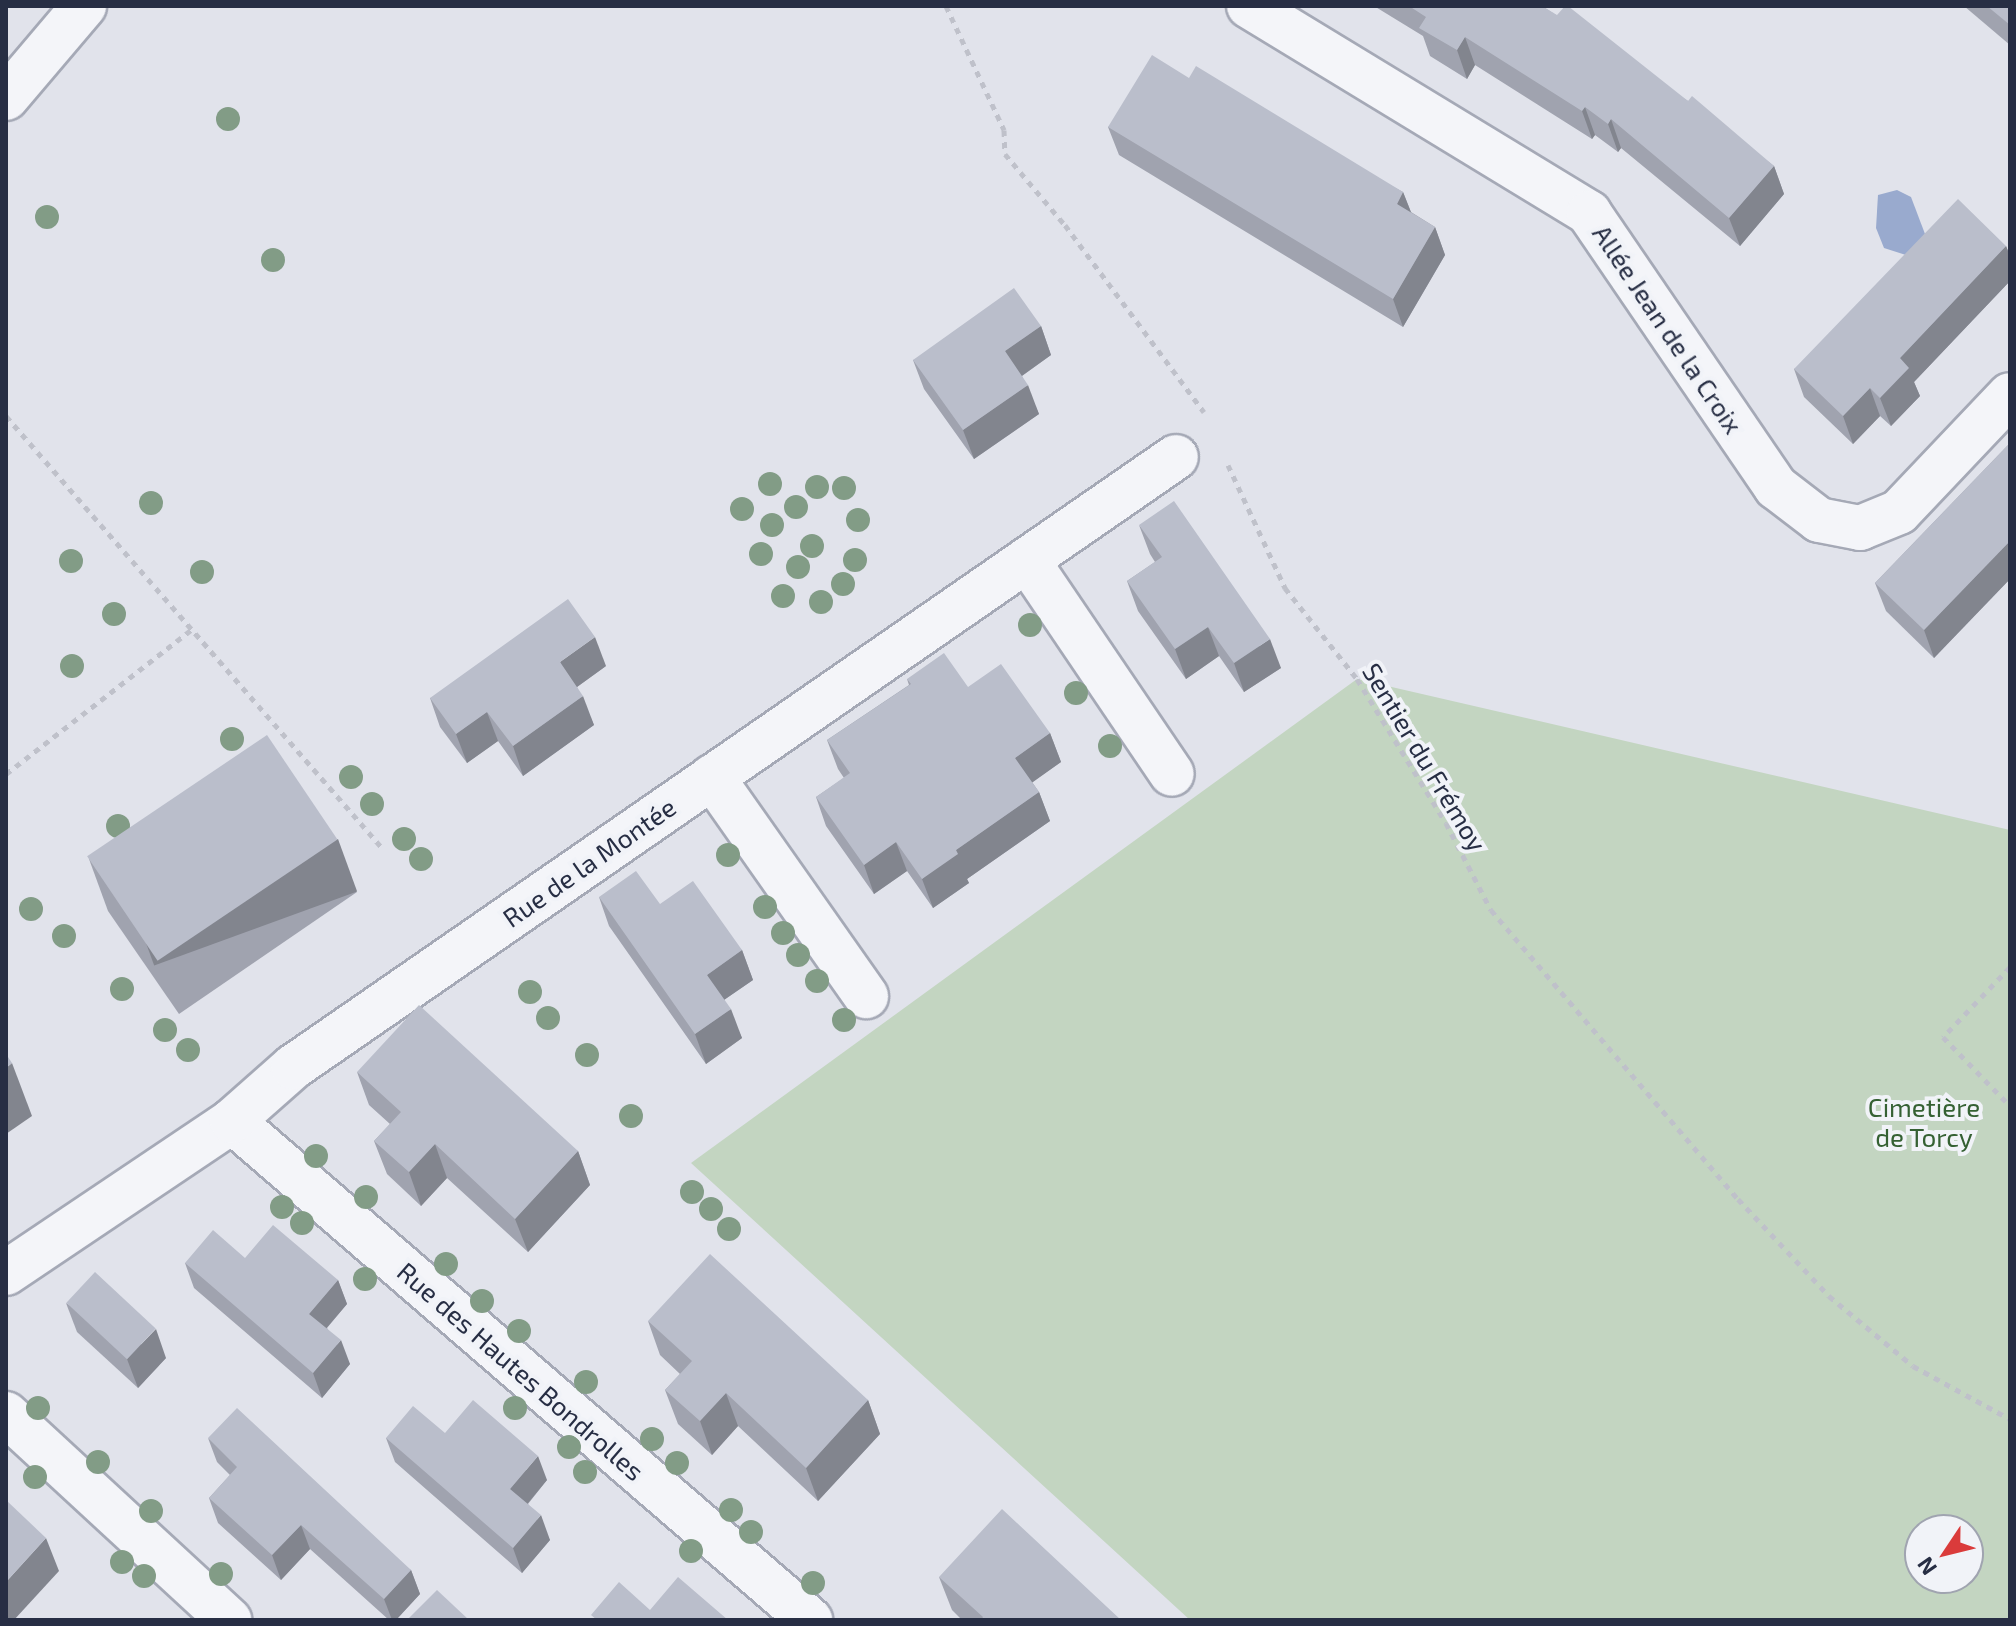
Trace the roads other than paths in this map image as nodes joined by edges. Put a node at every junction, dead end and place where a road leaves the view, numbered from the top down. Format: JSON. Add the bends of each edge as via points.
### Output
{"nodes":[{"id":1,"x":84,"y":6,"type":"edge"},
{"id":2,"x":1249,"y":6,"type":"edge"},
{"id":3,"x":6,"y":98,"type":"edge"},
{"id":4,"x":2010,"y":395,"type":"edge"},
{"id":5,"x":1176,"y":457,"type":"dead end"},
{"id":6,"x":1027,"y":560,"type":"junction"},
{"id":7,"x":1172,"y":774,"type":"dead end"},
{"id":8,"x":712,"y":777,"type":"junction"},
{"id":9,"x":866,"y":996,"type":"dead end"},
{"id":10,"x":232,"y":1121,"type":"junction"},
{"id":11,"x":6,"y":1273,"type":"edge"},
{"id":12,"x":6,"y":1414,"type":"edge"},
{"id":13,"x":229,"y":1620,"type":"edge"},
{"id":14,"x":810,"y":1620,"type":"edge"}],
"edges":[{"from":1,"to":3,"type":"street"},
{"from":2,"to":4,"type":"street","name":"Allée Jean de la Croix","via":[[1589,213],[1776,487],[1819,520],[1860,528],[1899,512]]},
{"from":5,"to":6,"type":"street","name":"Rue de la Montée"},
{"from":6,"to":7,"type":"street"},
{"from":6,"to":8,"type":"street","name":"Rue de la Montée"},
{"from":8,"to":9,"type":"street"},
{"from":8,"to":10,"type":"street","name":"Rue de la Montée","via":[[293,1067]]},
{"from":10,"to":11,"type":"street","name":"Rue de la Montée"},
{"from":10,"to":14,"type":"street","name":"Rue des Hautes Bondrolles"},
{"from":12,"to":13,"type":"street"}]}
